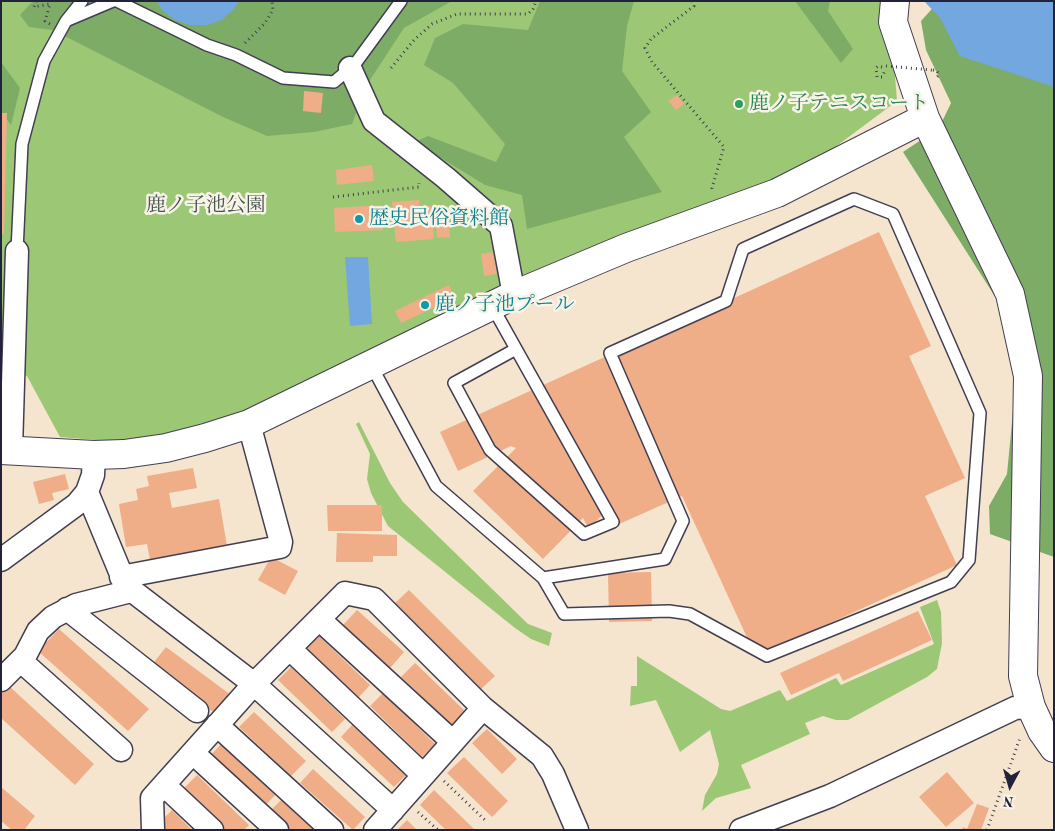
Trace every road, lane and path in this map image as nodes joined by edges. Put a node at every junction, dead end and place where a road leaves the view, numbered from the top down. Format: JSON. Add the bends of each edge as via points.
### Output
{"nodes":[{"id":1,"x":36,"y":1,"type":"edge"},
{"id":2,"x":82,"y":1,"type":"edge"},
{"id":3,"x":113,"y":1,"type":"edge"},
{"id":4,"x":117,"y":1,"type":"edge"},
{"id":5,"x":272,"y":1,"type":"edge"},
{"id":6,"x":401,"y":1,"type":"edge"},
{"id":7,"x":536,"y":1,"type":"edge"},
{"id":8,"x":692,"y":1,"type":"edge"},
{"id":9,"x":894,"y":1,"type":"edge"},
{"id":10,"x":64,"y":26,"type":"junction"},
{"id":11,"x":234,"y":54,"type":"junction"},
{"id":12,"x":882,"y":67,"type":"dead end"},
{"id":13,"x":350,"y":68,"type":"junction"},
{"id":14,"x":391,"y":68,"type":"dead end"},
{"id":15,"x":932,"y":70,"type":"dead end"},
{"id":16,"x":925,"y":118,"type":"junction"},
{"id":17,"x":424,"y":161,"type":"junction"},
{"id":18,"x":333,"y":197,"type":"dead end"},
{"id":19,"x":722,"y":213,"type":"junction"},
{"id":20,"x":17,"y":251,"type":"joint"},
{"id":21,"x":503,"y":300,"type":"junction"},
{"id":22,"x":516,"y":349,"type":"junction"},
{"id":23,"x":369,"y":360,"type":"junction"},
{"id":24,"x":249,"y":424,"type":"junction"},
{"id":25,"x":6,"y":450,"type":"edge"},
{"id":26,"x":94,"y":455,"type":"junction"},
{"id":27,"x":87,"y":492,"type":"junction"},
{"id":28,"x":1,"y":560,"type":"edge"},
{"id":29,"x":543,"y":578,"type":"junction"},
{"id":30,"x":126,"y":584,"type":"junction"},
{"id":31,"x":67,"y":609,"type":"junction"},
{"id":32,"x":319,"y":619,"type":"junction"},
{"id":33,"x":290,"y":649,"type":"junction"},
{"id":34,"x":20,"y":661,"type":"junction"},
{"id":35,"x":1,"y":680,"type":"edge"},
{"id":36,"x":254,"y":684,"type":"junction"},
{"id":37,"x":1031,"y":707,"type":"junction"},
{"id":38,"x":483,"y":708,"type":"junction"},
{"id":39,"x":197,"y":711,"type":"dead end"},
{"id":40,"x":217,"y":725,"type":"junction"},
{"id":41,"x":453,"y":742,"type":"junction"},
{"id":42,"x":1054,"y":748,"type":"edge"},
{"id":43,"x":121,"y":750,"type":"dead end"},
{"id":44,"x":193,"y":753,"type":"junction"},
{"id":45,"x":427,"y":772,"type":"junction"},
{"id":46,"x":164,"y":785,"type":"junction"},
{"id":47,"x":398,"y":804,"type":"junction"},
{"id":48,"x":487,"y":822,"type":"dead end"},
{"id":49,"x":153,"y":830,"type":"edge"},
{"id":50,"x":212,"y":830,"type":"edge"},
{"id":51,"x":277,"y":830,"type":"edge"},
{"id":52,"x":332,"y":830,"type":"edge"},
{"id":53,"x":375,"y":830,"type":"edge"},
{"id":54,"x":438,"y":830,"type":"edge"},
{"id":55,"x":577,"y":830,"type":"edge"},
{"id":56,"x":741,"y":830,"type":"edge"},
{"id":57,"x":988,"y":830,"type":"edge"}],
"edges":[{"from":1,"to":10,"type":"path","via":[[34,7],[50,4],[45,21]]},
{"from":2,"to":10,"type":"lane"},
{"from":3,"to":10,"type":"lane"},
{"from":4,"to":11,"type":"lane","via":[[207,45]]},
{"from":5,"to":11,"type":"path","via":[[273,10],[265,24]]},
{"from":6,"to":13,"type":"lane"},
{"from":7,"to":14,"type":"path","via":[[528,14],[457,14],[432,24]]},
{"from":8,"to":19,"type":"path","via":[[694,6],[652,38],[645,48],[652,62],[724,147],[712,188]]},
{"from":9,"to":16,"type":"street","via":[[893,22]]},
{"from":10,"to":20,"type":"lane","via":[[44,61],[22,144]]},
{"from":11,"to":13,"type":"lane","via":[[283,78],[334,82]]},
{"from":12,"to":15,"type":"path","bridge":true,"via":[[876,68],[876,77],[885,74],[886,66]]},
{"from":13,"to":17,"type":"street","via":[[374,121]]},
{"from":16,"to":19,"type":"street","via":[[777,193]]},
{"from":16,"to":37,"type":"street","via":[[1010,294],[1028,376],[1023,676]]},
{"from":17,"to":18,"type":"path","via":[[419,187]]},
{"from":17,"to":21,"type":"street","via":[[501,226]]},
{"from":19,"to":21,"type":"street","via":[[626,248]]},
{"from":20,"to":25,"type":"street"},
{"from":21,"to":22,"type":"lane"},
{"from":21,"to":23,"type":"street"},
{"from":22,"to":22,"type":"lane","via":[[540,392],[613,522],[584,534],[490,450],[454,382]]},
{"from":23,"to":24,"type":"street"},
{"from":23,"to":29,"type":"lane","via":[[436,486]]},
{"from":24,"to":26,"type":"street","via":[[166,448]]},
{"from":24,"to":30,"type":"street","via":[[280,547]]},
{"from":25,"to":26,"type":"street"},
{"from":26,"to":27,"type":"street","via":[[93,475]]},
{"from":27,"to":28,"type":"street","via":[[77,504]]},
{"from":27,"to":30,"type":"street"},
{"from":29,"to":29,"type":"lane","via":[[665,559],[683,521],[610,353],[726,300],[743,249],[854,199],[893,214],[980,413],[968,560],[951,582],[766,656],[690,614],[668,611],[564,614]]},
{"from":30,"to":31,"type":"street"},
{"from":30,"to":36,"type":"street"},
{"from":31,"to":34,"type":"street","via":[[38,631]]},
{"from":31,"to":39,"type":"street"},
{"from":32,"to":33,"type":"street"},
{"from":32,"to":38,"type":"street","via":[[345,593],[374,599]]},
{"from":32,"to":41,"type":"street"},
{"from":33,"to":36,"type":"street"},
{"from":33,"to":45,"type":"street"},
{"from":34,"to":35,"type":"street"},
{"from":34,"to":43,"type":"street"},
{"from":36,"to":40,"type":"street"},
{"from":36,"to":47,"type":"street"},
{"from":37,"to":42,"type":"street"},
{"from":37,"to":56,"type":"street","via":[[1015,708],[830,796]]},
{"from":37,"to":57,"type":"path"},
{"from":38,"to":41,"type":"street"},
{"from":38,"to":55,"type":"street","via":[[542,756]]},
{"from":40,"to":44,"type":"street"},
{"from":40,"to":52,"type":"street"},
{"from":41,"to":45,"type":"street"},
{"from":44,"to":46,"type":"street"},
{"from":44,"to":51,"type":"street"},
{"from":45,"to":47,"type":"street"},
{"from":45,"to":48,"type":"path"},
{"from":46,"to":49,"type":"street","via":[[152,798]]},
{"from":46,"to":50,"type":"street"},
{"from":47,"to":53,"type":"street"},
{"from":47,"to":54,"type":"path"}]}
